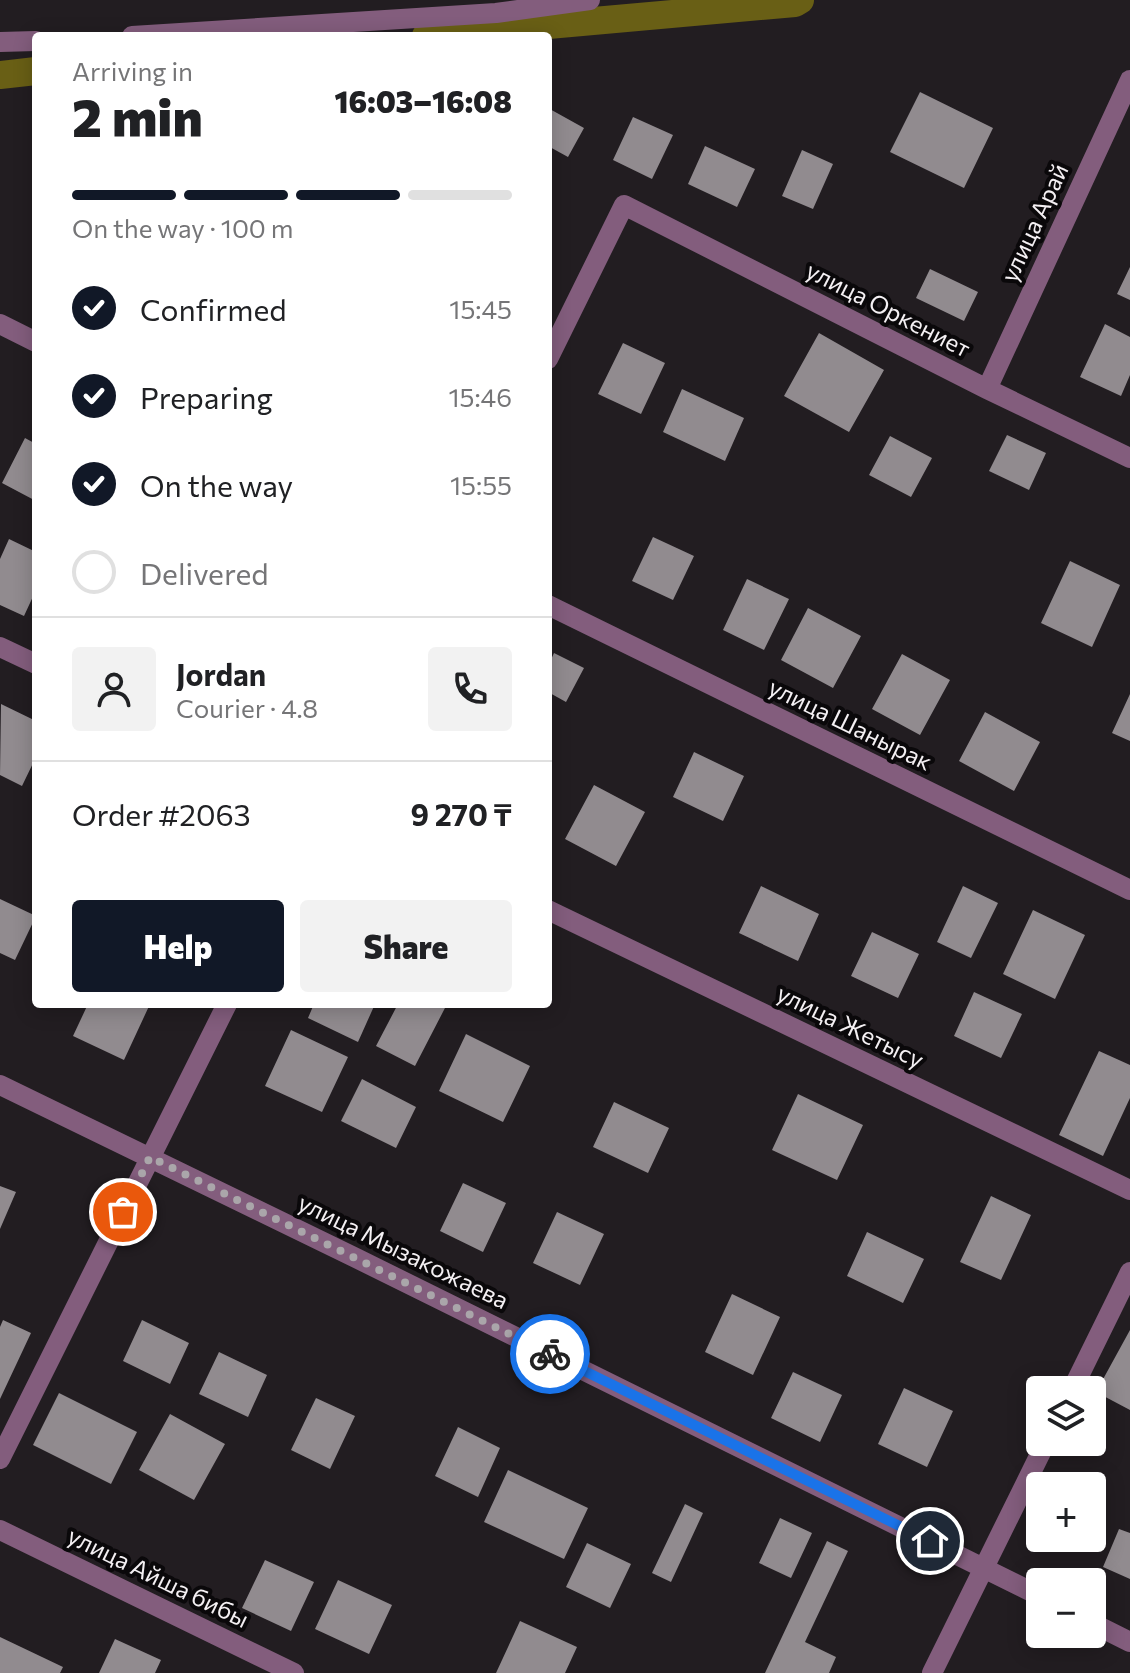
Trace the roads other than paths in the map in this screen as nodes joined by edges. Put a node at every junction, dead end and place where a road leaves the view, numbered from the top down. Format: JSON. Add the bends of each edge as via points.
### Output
{"nodes":[{"id":1,"x":590,"y":0,"type":"edge"},
{"id":2,"x":195,"y":32,"type":"edge"},
{"id":3,"x":32,"y":41,"type":"edge"},
{"id":4,"x":0,"y":42,"type":"edge"},
{"id":5,"x":1130,"y":80,"type":"edge"},
{"id":6,"x":0,"y":324,"type":"edge"},
{"id":7,"x":32,"y":340,"type":"edge"},
{"id":8,"x":552,"y":351,"type":"edge"},
{"id":9,"x":987,"y":389,"type":"junction"},
{"id":10,"x":1130,"y":458,"type":"edge"},
{"id":11,"x":552,"y":607,"type":"edge"},
{"id":12,"x":0,"y":647,"type":"edge"},
{"id":13,"x":32,"y":662,"type":"edge"},
{"id":14,"x":1130,"y":890,"type":"edge"},
{"id":15,"x":552,"y":912,"type":"edge"},
{"id":16,"x":225,"y":1008,"type":"edge"},
{"id":17,"x":0,"y":1085,"type":"edge"},
{"id":18,"x":150,"y":1157,"type":"junction"},
{"id":19,"x":1130,"y":1190,"type":"edge"},
{"id":20,"x":1130,"y":1272,"type":"edge"},
{"id":21,"x":1079,"y":1376,"type":"edge"},
{"id":22,"x":1039,"y":1456,"type":"edge"},
{"id":23,"x":0,"y":1459,"type":"edge"},
{"id":24,"x":0,"y":1530,"type":"edge"},
{"id":25,"x":984,"y":1567,"type":"junction"},
{"id":26,"x":1026,"y":1589,"type":"edge"},
{"id":27,"x":1106,"y":1630,"type":"edge"},
{"id":28,"x":1130,"y":1642,"type":"edge"},
{"id":29,"x":294,"y":1673,"type":"edge"},
{"id":30,"x":932,"y":1673,"type":"edge"}],
"edges":[{"from":1,"to":2,"type":"street","via":[[496,13]]},
{"from":3,"to":4,"type":"street"},
{"from":5,"to":9,"type":"street","name":"улица Арай"},
{"from":6,"to":7,"type":"street"},
{"from":8,"to":9,"type":"street","name":"улица Оркениет","via":[[624,205]]},
{"from":9,"to":10,"type":"street","name":"улица Оркениет"},
{"from":11,"to":14,"type":"street","name":"улица Шанырак"},
{"from":12,"to":13,"type":"street"},
{"from":15,"to":19,"type":"street","name":"улица Жетысу"},
{"from":16,"to":18,"type":"street"},
{"from":17,"to":18,"type":"street","name":"улица Мызакожаева"},
{"from":18,"to":23,"type":"street"},
{"from":18,"to":25,"type":"street","name":"улица Мызакожаева"},
{"from":20,"to":21,"type":"street"},
{"from":22,"to":25,"type":"street"},
{"from":24,"to":29,"type":"street","name":"улица Айша бибы"},
{"from":25,"to":26,"type":"street","name":"улица Мызакожаева"},
{"from":25,"to":30,"type":"street"},
{"from":27,"to":28,"type":"street"}]}
